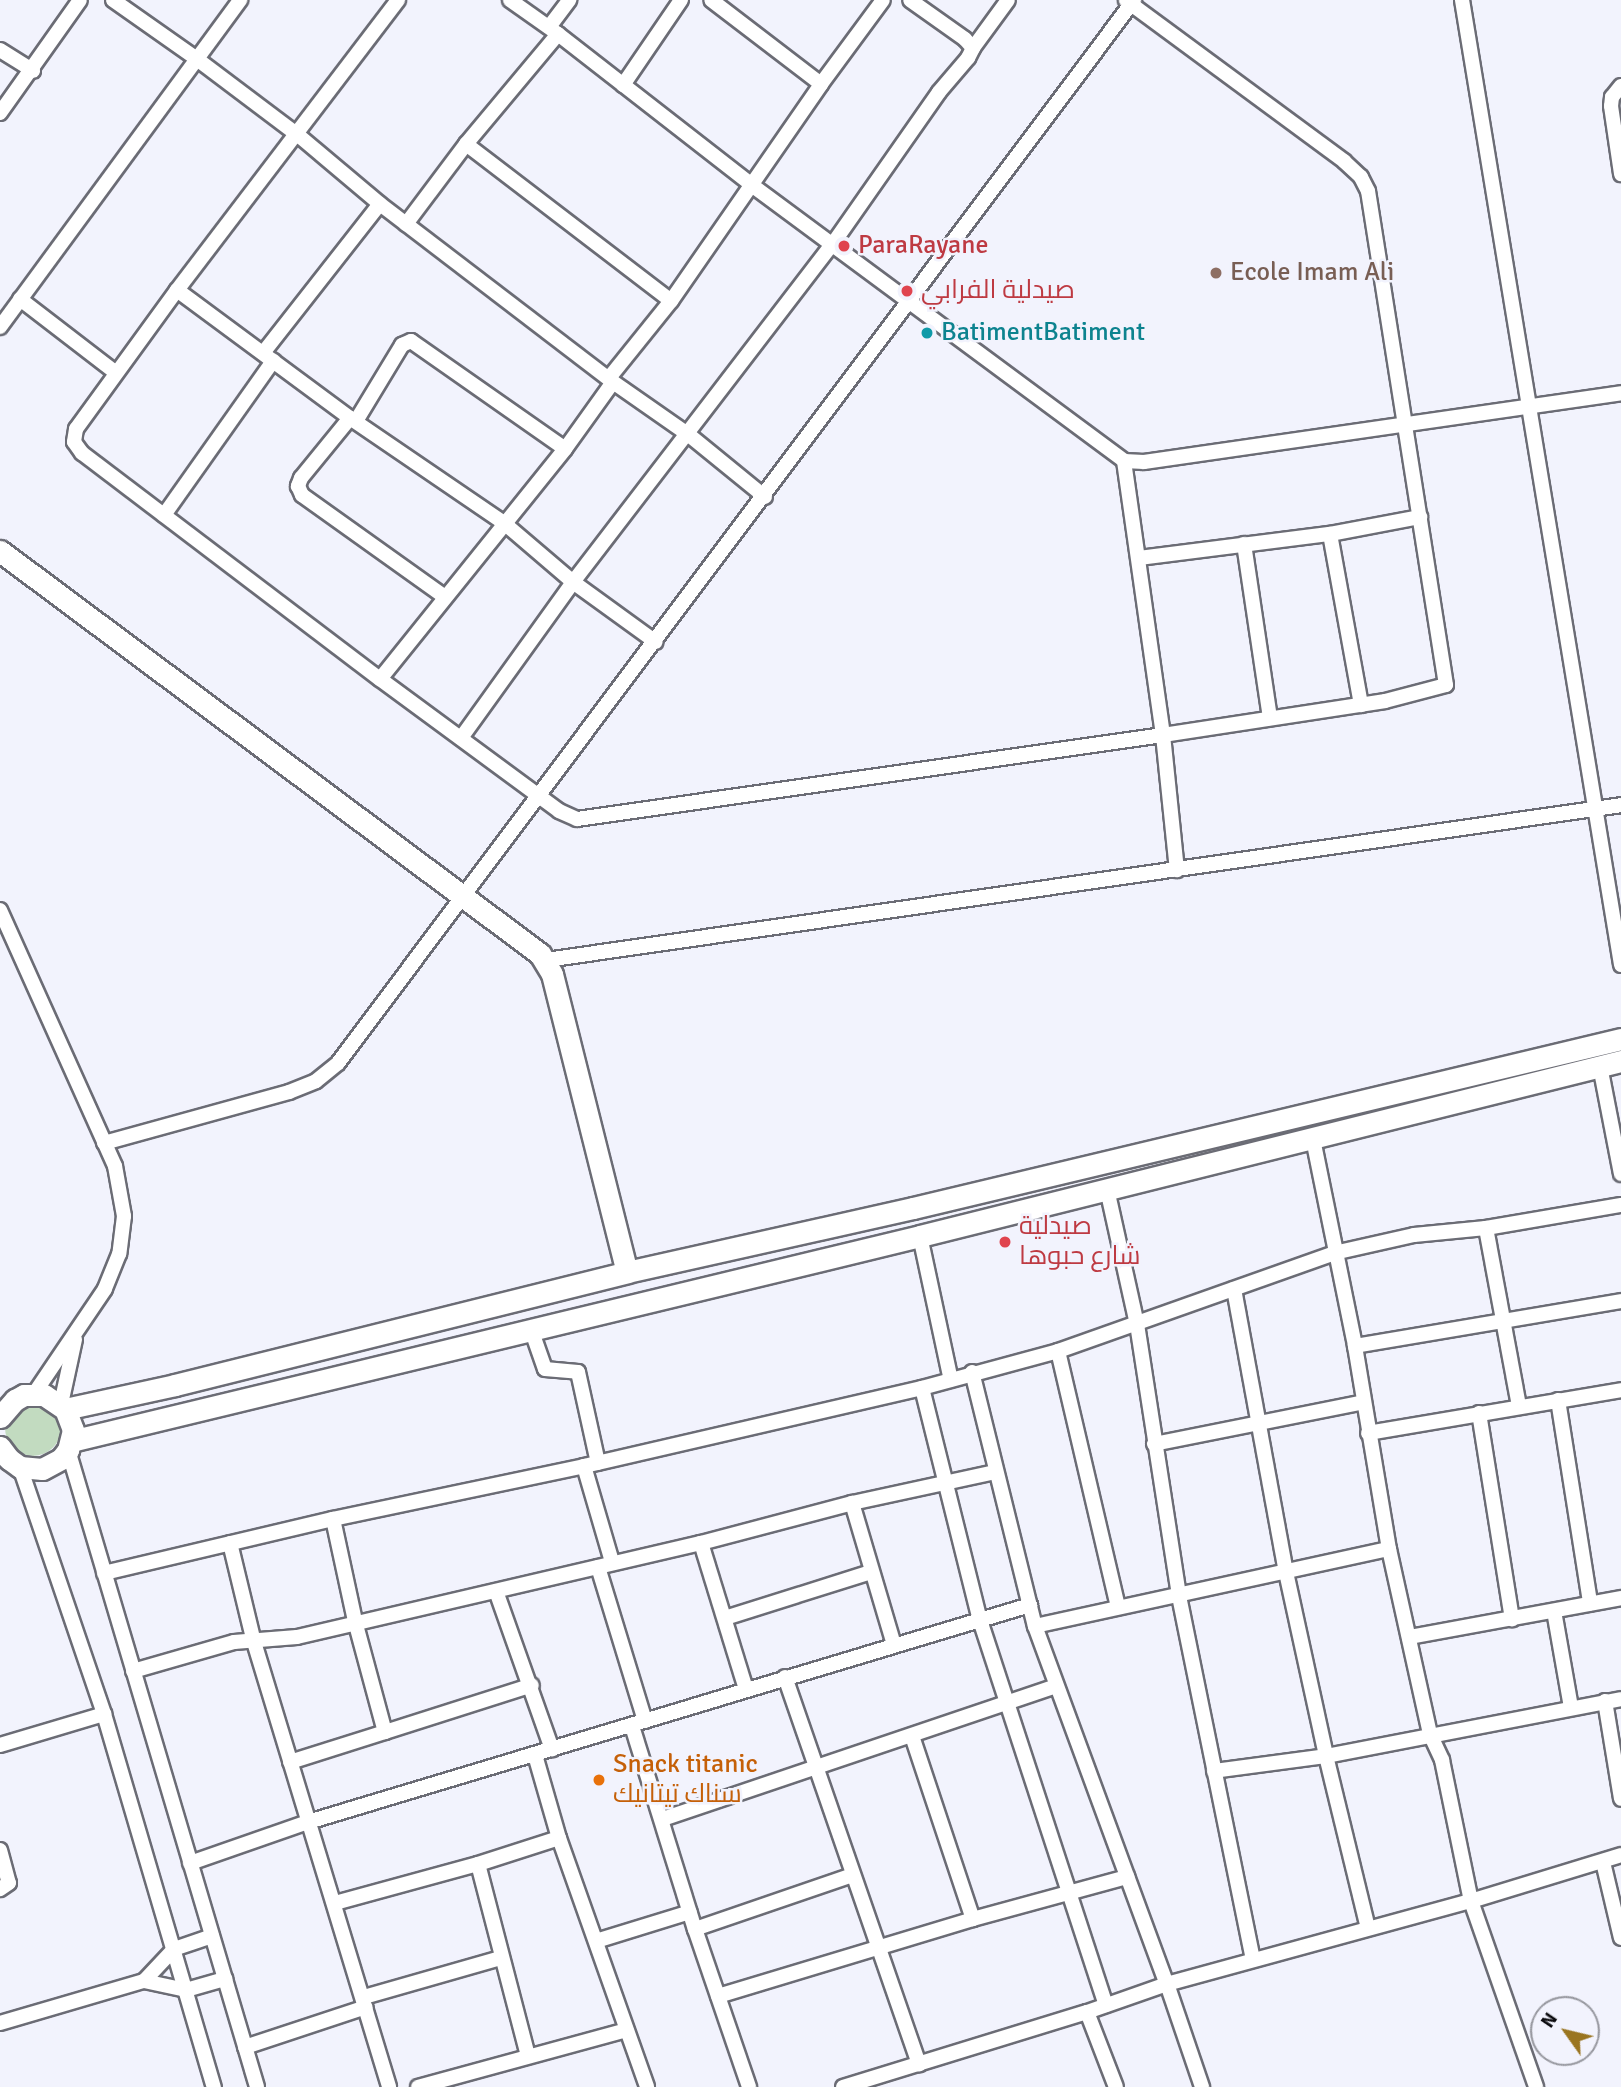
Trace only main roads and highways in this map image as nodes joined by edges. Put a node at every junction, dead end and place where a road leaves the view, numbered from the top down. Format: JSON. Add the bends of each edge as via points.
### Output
{"nodes":[{"id":1,"x":0,"y":551,"type":"edge"},
{"id":2,"x":1621,"y":1039,"type":"edge"},
{"id":3,"x":1611,"y":1063,"type":"edge"},
{"id":4,"x":627,"y":1272,"type":"junction"},
{"id":5,"x":63,"y":1406,"type":"junction"},
{"id":6,"x":0,"y":1416,"type":"edge"},
{"id":7,"x":70,"y":1446,"type":"junction"},
{"id":8,"x":7,"y":1458,"type":"edge"}],
"edges":[{"from":1,"to":4,"type":"main road","via":[[545,960]]},
{"from":2,"to":4,"type":"main road"},
{"from":3,"to":7,"type":"main road"},
{"from":4,"to":5,"type":"main road","via":[[188,1382]]},
{"from":5,"to":6,"type":"main road","via":[[34,1394],[15,1400]]},
{"from":5,"to":7,"type":"main road","via":[[73,1430]]},
{"from":7,"to":8,"type":"main road","via":[[61,1459],[41,1469]]}]}
